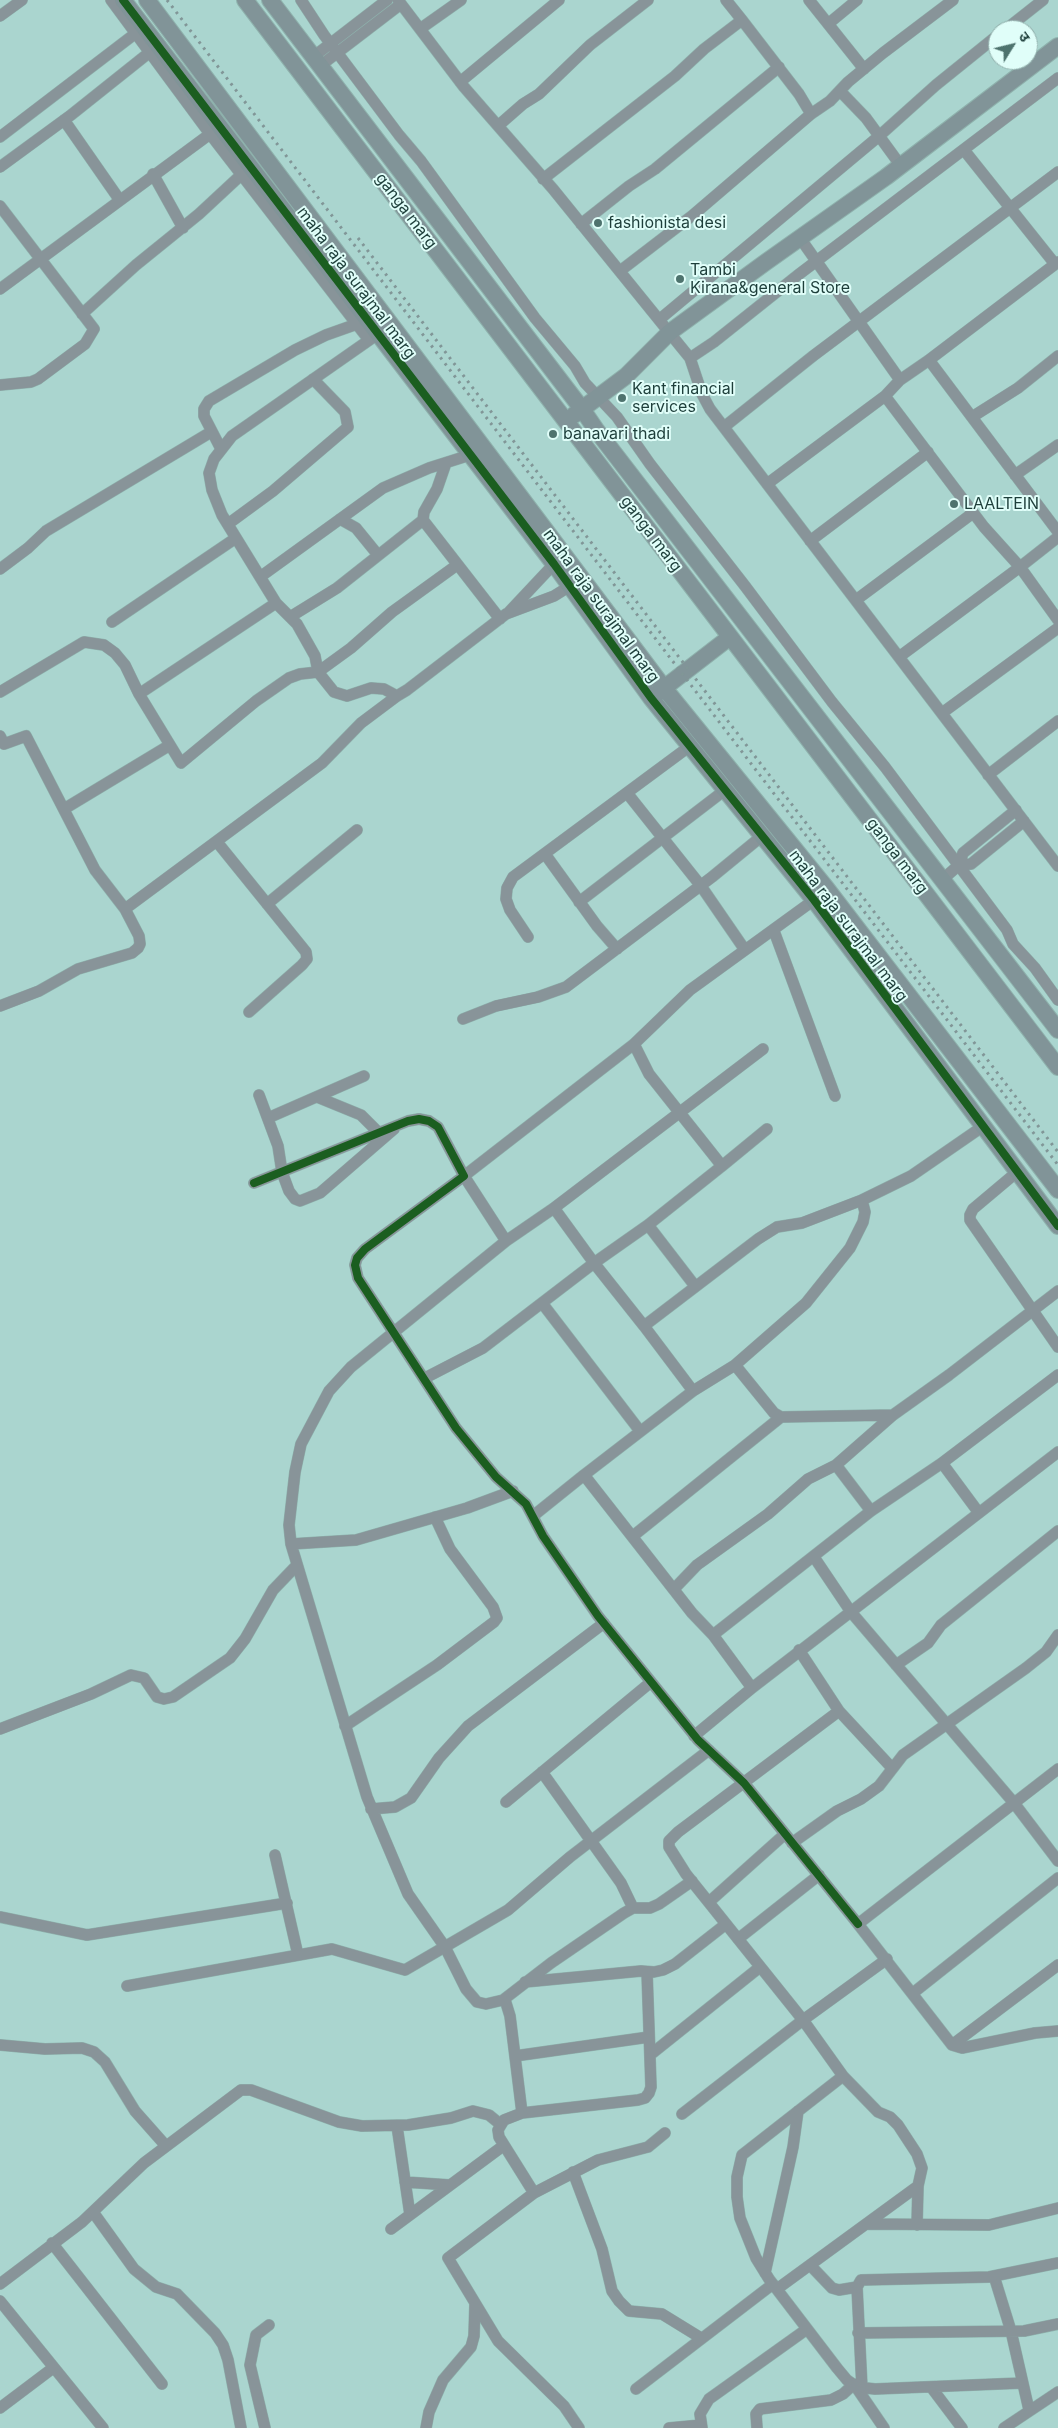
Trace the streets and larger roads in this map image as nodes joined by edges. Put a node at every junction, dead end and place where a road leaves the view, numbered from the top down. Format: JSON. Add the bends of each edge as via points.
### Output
{"nodes":[{"id":1,"x":22,"y":0,"type":"edge"},
{"id":2,"x":111,"y":0,"type":"edge"},
{"id":3,"x":123,"y":0,"type":"edge"},
{"id":4,"x":147,"y":0,"type":"edge"},
{"id":5,"x":245,"y":0,"type":"edge"},
{"id":6,"x":270,"y":0,"type":"edge"},
{"id":7,"x":300,"y":0,"type":"edge"},
{"id":8,"x":387,"y":0,"type":"edge"},
{"id":9,"x":460,"y":0,"type":"edge"},
{"id":10,"x":559,"y":0,"type":"edge"},
{"id":11,"x":648,"y":0,"type":"edge"},
{"id":12,"x":726,"y":0,"type":"edge"},
{"id":13,"x":808,"y":0,"type":"edge"},
{"id":14,"x":857,"y":0,"type":"edge"},
{"id":15,"x":953,"y":0,"type":"edge"},
{"id":16,"x":1043,"y":0,"type":"edge"},
{"id":17,"x":400,"y":2,"type":"edge"},
{"id":18,"x":0,"y":16,"type":"edge"},
{"id":19,"x":742,"y":20,"type":"junction"},
{"id":20,"x":1018,"y":20,"type":"edge"},
{"id":21,"x":828,"y":24,"type":"junction"},
{"id":22,"x":420,"y":29,"type":"junction"},
{"id":23,"x":136,"y":33,"type":"junction"},
{"id":24,"x":172,"y":33,"type":"junction"},
{"id":25,"x":988,"y":43,"type":"edge"},
{"id":26,"x":1058,"y":46,"type":"edge"},
{"id":27,"x":335,"y":48,"type":"junction"},
{"id":28,"x":154,"y":49,"type":"junction"},
{"id":29,"x":317,"y":61,"type":"junction"},
{"id":30,"x":778,"y":67,"type":"junction"},
{"id":31,"x":864,"y":69,"type":"junction"},
{"id":32,"x":1058,"y":78,"type":"edge"},
{"id":33,"x":460,"y":82,"type":"junction"},
{"id":34,"x":840,"y":91,"type":"junction"},
{"id":35,"x":811,"y":114,"type":"junction"},
{"id":36,"x":64,"y":120,"type":"junction"},
{"id":37,"x":498,"y":125,"type":"junction"},
{"id":38,"x":210,"y":134,"type":"junction"},
{"id":39,"x":0,"y":136,"type":"edge"},
{"id":40,"x":878,"y":136,"type":"junction"},
{"id":41,"x":964,"y":150,"type":"junction"},
{"id":42,"x":901,"y":166,"type":"junction"},
{"id":43,"x":0,"y":167,"type":"edge"},
{"id":44,"x":1058,"y":172,"type":"edge"},
{"id":45,"x":154,"y":174,"type":"junction"},
{"id":46,"x":241,"y":175,"type":"junction"},
{"id":47,"x":544,"y":179,"type":"junction"},
{"id":48,"x":120,"y":199,"type":"junction"},
{"id":49,"x":0,"y":206,"type":"edge"},
{"id":50,"x":1010,"y":207,"type":"junction"},
{"id":51,"x":581,"y":224,"type":"junction"},
{"id":52,"x":183,"y":228,"type":"junction"},
{"id":53,"x":800,"y":238,"type":"junction"},
{"id":54,"x":38,"y":259,"type":"junction"},
{"id":55,"x":816,"y":262,"type":"junction"},
{"id":56,"x":1057,"y":263,"type":"edge"},
{"id":57,"x":620,"y":270,"type":"junction"},
{"id":58,"x":0,"y":289,"type":"edge"},
{"id":59,"x":82,"y":314,"type":"junction"},
{"id":60,"x":660,"y":319,"type":"junction"},
{"id":61,"x":861,"y":322,"type":"junction"},
{"id":62,"x":357,"y":324,"type":"junction"},
{"id":63,"x":392,"y":324,"type":"junction"},
{"id":64,"x":670,"y":332,"type":"junction"},
{"id":65,"x":374,"y":337,"type":"junction"},
{"id":66,"x":1058,"y":356,"type":"edge"},
{"id":67,"x":690,"y":358,"type":"junction"},
{"id":68,"x":929,"y":360,"type":"junction"},
{"id":69,"x":313,"y":379,"type":"junction"},
{"id":70,"x":900,"y":380,"type":"junction"},
{"id":71,"x":0,"y":385,"type":"edge"},
{"id":72,"x":885,"y":396,"type":"junction"},
{"id":73,"x":599,"y":398,"type":"junction"},
{"id":74,"x":582,"y":409,"type":"junction"},
{"id":75,"x":972,"y":417,"type":"junction"},
{"id":76,"x":566,"y":421,"type":"junction"},
{"id":77,"x":724,"y":427,"type":"junction"},
{"id":78,"x":211,"y":432,"type":"junction"},
{"id":79,"x":1058,"y":444,"type":"edge"},
{"id":80,"x":221,"y":449,"type":"junction"},
{"id":81,"x":928,"y":452,"type":"junction"},
{"id":82,"x":470,"y":455,"type":"junction"},
{"id":83,"x":446,"y":463,"type":"junction"},
{"id":84,"x":1015,"y":475,"type":"junction"},
{"id":85,"x":767,"y":484,"type":"junction"},
{"id":86,"x":973,"y":513,"type":"junction"},
{"id":87,"x":340,"y":519,"type":"junction"},
{"id":88,"x":423,"y":520,"type":"junction"},
{"id":89,"x":228,"y":524,"type":"junction"},
{"id":90,"x":1058,"y":532,"type":"edge"},
{"id":91,"x":1058,"y":537,"type":"edge"},
{"id":92,"x":236,"y":538,"type":"junction"},
{"id":93,"x":810,"y":541,"type":"junction"},
{"id":94,"x":378,"y":555,"type":"junction"},
{"id":95,"x":554,"y":564,"type":"junction"},
{"id":96,"x":457,"y":565,"type":"junction"},
{"id":97,"x":1020,"y":567,"type":"junction"},
{"id":98,"x":0,"y":569,"type":"edge"},
{"id":99,"x":260,"y":577,"type":"junction"},
{"id":100,"x":570,"y":586,"type":"junction"},
{"id":101,"x":856,"y":600,"type":"junction"},
{"id":102,"x":276,"y":603,"type":"junction"},
{"id":103,"x":290,"y":617,"type":"junction"},
{"id":104,"x":503,"y":617,"type":"junction"},
{"id":105,"x":1058,"y":620,"type":"edge"},
{"id":106,"x":112,"y":622,"type":"dead end"},
{"id":107,"x":1058,"y":628,"type":"edge"},
{"id":108,"x":730,"y":637,"type":"junction"},
{"id":109,"x":899,"y":657,"type":"junction"},
{"id":110,"x":318,"y":672,"type":"junction"},
{"id":111,"x":0,"y":692,"type":"edge"},
{"id":112,"x":657,"y":693,"type":"junction"},
{"id":113,"x":139,"y":694,"type":"junction"},
{"id":114,"x":397,"y":696,"type":"junction"},
{"id":115,"x":942,"y":713,"type":"junction"},
{"id":116,"x":1058,"y":721,"type":"edge"},
{"id":117,"x":0,"y":736,"type":"edge"},
{"id":118,"x":170,"y":746,"type":"junction"},
{"id":119,"x":690,"y":746,"type":"junction"},
{"id":120,"x":988,"y":775,"type":"junction"},
{"id":121,"x":725,"y":790,"type":"junction"},
{"id":122,"x":627,"y":792,"type":"junction"},
{"id":123,"x":64,"y":809,"type":"junction"},
{"id":124,"x":1016,"y":810,"type":"junction"},
{"id":125,"x":1024,"y":821,"type":"junction"},
{"id":126,"x":357,"y":830,"type":"dead end"},
{"id":127,"x":762,"y":836,"type":"junction"},
{"id":128,"x":662,"y":838,"type":"junction"},
{"id":129,"x":218,"y":842,"type":"junction"},
{"id":130,"x":1053,"y":850,"type":"edge"},
{"id":131,"x":545,"y":854,"type":"junction"},
{"id":132,"x":959,"y":866,"type":"junction"},
{"id":133,"x":1058,"y":866,"type":"edge"},
{"id":134,"x":943,"y":879,"type":"junction"},
{"id":135,"x":701,"y":886,"type":"junction"},
{"id":136,"x":827,"y":889,"type":"junction"},
{"id":137,"x":814,"y":900,"type":"junction"},
{"id":138,"x":578,"y":902,"type":"junction"},
{"id":139,"x":267,"y":904,"type":"junction"},
{"id":140,"x":126,"y":909,"type":"junction"},
{"id":141,"x":774,"y":931,"type":"junction"},
{"id":142,"x":528,"y":937,"type":"dead end"},
{"id":143,"x":617,"y":949,"type":"junction"},
{"id":144,"x":745,"y":950,"type":"junction"},
{"id":145,"x":1058,"y":1000,"type":"edge"},
{"id":146,"x":0,"y":1006,"type":"edge"},
{"id":147,"x":249,"y":1012,"type":"dead end"},
{"id":148,"x":463,"y":1019,"type":"dead end"},
{"id":149,"x":1058,"y":1030,"type":"edge"},
{"id":150,"x":634,"y":1044,"type":"junction"},
{"id":151,"x":763,"y":1049,"type":"dead end"},
{"id":152,"x":1058,"y":1067,"type":"edge"},
{"id":153,"x":364,"y":1076,"type":"dead end"},
{"id":154,"x":259,"y":1095,"type":"dead end"},
{"id":155,"x":835,"y":1096,"type":"dead end"},
{"id":156,"x":317,"y":1097,"type":"junction"},
{"id":157,"x":679,"y":1112,"type":"junction"},
{"id":158,"x":998,"y":1112,"type":"junction"},
{"id":159,"x":268,"y":1118,"type":"junction"},
{"id":160,"x":401,"y":1124,"type":"junction"},
{"id":161,"x":982,"y":1127,"type":"junction"},
{"id":162,"x":768,"y":1129,"type":"dead end"},
{"id":163,"x":378,"y":1132,"type":"junction"},
{"id":164,"x":722,"y":1166,"type":"junction"},
{"id":165,"x":282,"y":1172,"type":"junction"},
{"id":166,"x":1017,"y":1172,"type":"junction"},
{"id":167,"x":464,"y":1176,"type":"junction"},
{"id":168,"x":254,"y":1183,"type":"dead end"},
{"id":169,"x":1058,"y":1190,"type":"edge"},
{"id":170,"x":862,"y":1200,"type":"junction"},
{"id":171,"x":554,"y":1208,"type":"junction"},
{"id":172,"x":648,"y":1225,"type":"junction"},
{"id":173,"x":1058,"y":1226,"type":"edge"},
{"id":174,"x":506,"y":1241,"type":"junction"},
{"id":175,"x":594,"y":1263,"type":"junction"},
{"id":176,"x":695,"y":1286,"type":"junction"},
{"id":177,"x":1058,"y":1291,"type":"edge"},
{"id":178,"x":542,"y":1303,"type":"junction"},
{"id":179,"x":1033,"y":1311,"type":"junction"},
{"id":180,"x":644,"y":1326,"type":"junction"},
{"id":181,"x":396,"y":1332,"type":"junction"},
{"id":182,"x":1058,"y":1346,"type":"edge"},
{"id":183,"x":734,"y":1366,"type":"junction"},
{"id":184,"x":1058,"y":1375,"type":"edge"},
{"id":185,"x":425,"y":1378,"type":"junction"},
{"id":186,"x":693,"y":1391,"type":"junction"},
{"id":187,"x":893,"y":1415,"type":"junction"},
{"id":188,"x":781,"y":1417,"type":"junction"},
{"id":189,"x":640,"y":1432,"type":"junction"},
{"id":190,"x":1058,"y":1452,"type":"edge"},
{"id":191,"x":942,"y":1463,"type":"junction"},
{"id":192,"x":836,"y":1464,"type":"junction"},
{"id":193,"x":584,"y":1475,"type":"junction"},
{"id":194,"x":513,"y":1491,"type":"junction"},
{"id":195,"x":871,"y":1511,"type":"junction"},
{"id":196,"x":978,"y":1513,"type":"junction"},
{"id":197,"x":533,"y":1516,"type":"junction"},
{"id":198,"x":435,"y":1517,"type":"junction"},
{"id":199,"x":1058,"y":1531,"type":"edge"},
{"id":200,"x":632,"y":1536,"type":"junction"},
{"id":201,"x":291,"y":1544,"type":"junction"},
{"id":202,"x":814,"y":1557,"type":"junction"},
{"id":203,"x":297,"y":1565,"type":"junction"},
{"id":204,"x":674,"y":1589,"type":"junction"},
{"id":205,"x":851,"y":1612,"type":"junction"},
{"id":206,"x":604,"y":1623,"type":"junction"},
{"id":207,"x":1058,"y":1635,"type":"edge"},
{"id":208,"x":713,"y":1636,"type":"junction"},
{"id":209,"x":799,"y":1650,"type":"junction"},
{"id":210,"x":896,"y":1665,"type":"junction"},
{"id":211,"x":650,"y":1682,"type":"junction"},
{"id":212,"x":752,"y":1688,"type":"junction"},
{"id":213,"x":839,"y":1711,"type":"junction"},
{"id":214,"x":946,"y":1724,"type":"junction"},
{"id":215,"x":345,"y":1726,"type":"junction"},
{"id":216,"x":0,"y":1729,"type":"edge"},
{"id":217,"x":694,"y":1736,"type":"junction"},
{"id":218,"x":709,"y":1750,"type":"junction"},
{"id":219,"x":892,"y":1768,"type":"junction"},
{"id":220,"x":1058,"y":1769,"type":"edge"},
{"id":221,"x":542,"y":1772,"type":"junction"},
{"id":222,"x":744,"y":1783,"type":"junction"},
{"id":223,"x":506,"y":1802,"type":"dead end"},
{"id":224,"x":1014,"y":1803,"type":"junction"},
{"id":225,"x":371,"y":1808,"type":"junction"},
{"id":226,"x":789,"y":1838,"type":"junction"},
{"id":227,"x":591,"y":1842,"type":"junction"},
{"id":228,"x":275,"y":1855,"type":"dead end"},
{"id":229,"x":1058,"y":1861,"type":"edge"},
{"id":230,"x":819,"y":1875,"type":"junction"},
{"id":231,"x":1058,"y":1878,"type":"edge"},
{"id":232,"x":692,"y":1881,"type":"junction"},
{"id":233,"x":709,"y":1902,"type":"junction"},
{"id":234,"x":287,"y":1903,"type":"junction"},
{"id":235,"x":633,"y":1908,"type":"junction"},
{"id":236,"x":0,"y":1917,"type":"edge"},
{"id":237,"x":726,"y":1924,"type":"junction"},
{"id":238,"x":858,"y":1924,"type":"junction"},
{"id":239,"x":738,"y":1939,"type":"junction"},
{"id":240,"x":445,"y":1947,"type":"junction"},
{"id":241,"x":298,"y":1955,"type":"junction"},
{"id":242,"x":887,"y":1958,"type":"junction"},
{"id":243,"x":1058,"y":1965,"type":"edge"},
{"id":244,"x":760,"y":1967,"type":"junction"},
{"id":245,"x":647,"y":1972,"type":"junction"},
{"id":246,"x":523,"y":1983,"type":"junction"},
{"id":247,"x":127,"y":1986,"type":"dead end"},
{"id":248,"x":913,"y":1993,"type":"junction"},
{"id":249,"x":504,"y":2000,"type":"junction"},
{"id":250,"x":803,"y":2020,"type":"junction"},
{"id":251,"x":1058,"y":2031,"type":"edge"},
{"id":252,"x":649,"y":2037,"type":"junction"},
{"id":253,"x":0,"y":2045,"type":"edge"},
{"id":254,"x":952,"y":2045,"type":"junction"},
{"id":255,"x":650,"y":2055,"type":"junction"},
{"id":256,"x":515,"y":2056,"type":"junction"},
{"id":257,"x":843,"y":2076,"type":"junction"},
{"id":258,"x":798,"y":2111,"type":"junction"},
{"id":259,"x":522,"y":2113,"type":"junction"},
{"id":260,"x":682,"y":2114,"type":"dead end"},
{"id":261,"x":500,"y":2124,"type":"junction"},
{"id":262,"x":397,"y":2126,"type":"junction"},
{"id":263,"x":665,"y":2133,"type":"dead end"},
{"id":264,"x":166,"y":2146,"type":"junction"},
{"id":265,"x":503,"y":2146,"type":"junction"},
{"id":266,"x":573,"y":2172,"type":"junction"},
{"id":267,"x":405,"y":2182,"type":"junction"},
{"id":268,"x":450,"y":2185,"type":"junction"},
{"id":269,"x":918,"y":2186,"type":"junction"},
{"id":270,"x":534,"y":2193,"type":"junction"},
{"id":271,"x":1058,"y":2208,"type":"edge"},
{"id":272,"x":93,"y":2212,"type":"junction"},
{"id":273,"x":410,"y":2215,"type":"junction"},
{"id":274,"x":867,"y":2224,"type":"junction"},
{"id":275,"x":917,"y":2225,"type":"junction"},
{"id":276,"x":391,"y":2229,"type":"dead end"},
{"id":277,"x":52,"y":2243,"type":"junction"},
{"id":278,"x":1058,"y":2263,"type":"edge"},
{"id":279,"x":810,"y":2265,"type":"junction"},
{"id":280,"x":765,"y":2273,"type":"junction"},
{"id":281,"x":994,"y":2276,"type":"junction"},
{"id":282,"x":0,"y":2284,"type":"edge"},
{"id":283,"x":775,"y":2287,"type":"junction"},
{"id":284,"x":857,"y":2287,"type":"junction"},
{"id":285,"x":0,"y":2301,"type":"edge"},
{"id":286,"x":475,"y":2302,"type":"junction"},
{"id":287,"x":1058,"y":2324,"type":"edge"},
{"id":288,"x":270,"y":2325,"type":"dead end"},
{"id":289,"x":807,"y":2329,"type":"junction"},
{"id":290,"x":1011,"y":2331,"type":"junction"},
{"id":291,"x":858,"y":2333,"type":"junction"},
{"id":292,"x":701,"y":2338,"type":"junction"},
{"id":293,"x":53,"y":2368,"type":"junction"},
{"id":294,"x":1022,"y":2383,"type":"junction"},
{"id":295,"x":162,"y":2384,"type":"dead end"},
{"id":296,"x":858,"y":2386,"type":"junction"},
{"id":297,"x":931,"y":2387,"type":"junction"},
{"id":298,"x":636,"y":2389,"type":"dead end"},
{"id":299,"x":1058,"y":2392,"type":"edge"},
{"id":300,"x":0,"y":2408,"type":"edge"},
{"id":301,"x":1029,"y":2410,"type":"junction"},
{"id":302,"x":98,"y":2426,"type":"edge"},
{"id":303,"x":701,"y":2426,"type":"edge"},
{"id":304,"x":241,"y":2428,"type":"edge"},
{"id":305,"x":265,"y":2428,"type":"edge"},
{"id":306,"x":426,"y":2428,"type":"edge"},
{"id":307,"x":579,"y":2428,"type":"edge"},
{"id":308,"x":669,"y":2428,"type":"edge"},
{"id":309,"x":757,"y":2428,"type":"edge"},
{"id":310,"x":884,"y":2428,"type":"edge"},
{"id":311,"x":962,"y":2428,"type":"edge"},
{"id":312,"x":1004,"y":2428,"type":"edge"}],
"edges":[{"from":1,"to":18,"type":"street"},
{"from":2,"to":23,"type":"street"},
{"from":3,"to":28,"type":"street","name":"maha raja surajmal marg"},
{"from":4,"to":24,"type":"street","name":"maha raja surajmal marg"},
{"from":5,"to":76,"type":"street","name":"ganga marg"},
{"from":6,"to":29,"type":"street","name":"ganga marg"},
{"from":7,"to":27,"type":"street"},
{"from":8,"to":27,"type":"street"},
{"from":9,"to":22,"type":"street"},
{"from":10,"to":33,"type":"street"},
{"from":11,"to":37,"type":"street","via":[[590,45],[539,94]]},
{"from":12,"to":19,"type":"street"},
{"from":13,"to":21,"type":"street"},
{"from":14,"to":21,"type":"street"},
{"from":15,"to":31,"type":"street"},
{"from":16,"to":20,"type":"street"},
{"from":17,"to":22,"type":"street"},
{"from":17,"to":27,"type":"street"},
{"from":19,"to":30,"type":"street"},
{"from":19,"to":47,"type":"street"},
{"from":21,"to":31,"type":"street"},
{"from":22,"to":33,"type":"street"},
{"from":23,"to":28,"type":"street"},
{"from":23,"to":39,"type":"street"},
{"from":24,"to":28,"type":"street"},
{"from":24,"to":63,"type":"street","name":"maha raja surajmal marg"},
{"from":25,"to":40,"type":"street"},
{"from":26,"to":42,"type":"street"},
{"from":27,"to":29,"type":"street"},
{"from":27,"to":73,"type":"street","via":[[535,318]]},
{"from":28,"to":36,"type":"street"},
{"from":28,"to":38,"type":"street"},
{"from":28,"to":65,"type":"street","name":"maha raja surajmal marg"},
{"from":29,"to":74,"type":"street","name":"ganga marg"},
{"from":30,"to":35,"type":"street"},
{"from":30,"to":51,"type":"street","via":[[656,168]]},
{"from":31,"to":34,"type":"street"},
{"from":32,"to":41,"type":"street"},
{"from":33,"to":37,"type":"street"},
{"from":34,"to":35,"type":"street"},
{"from":34,"to":40,"type":"street"},
{"from":35,"to":57,"type":"street","via":[[693,214]]},
{"from":36,"to":43,"type":"street"},
{"from":36,"to":48,"type":"street"},
{"from":37,"to":47,"type":"street"},
{"from":38,"to":45,"type":"street"},
{"from":38,"to":46,"type":"street"},
{"from":40,"to":42,"type":"street"},
{"from":40,"to":60,"type":"street"},
{"from":41,"to":50,"type":"street"},
{"from":41,"to":55,"type":"street"},
{"from":42,"to":53,"type":"street"},
{"from":44,"to":50,"type":"street"},
{"from":45,"to":48,"type":"street"},
{"from":45,"to":52,"type":"street"},
{"from":46,"to":52,"type":"street"},
{"from":46,"to":62,"type":"street"},
{"from":47,"to":51,"type":"street"},
{"from":48,"to":54,"type":"street"},
{"from":49,"to":54,"type":"street"},
{"from":50,"to":56,"type":"street"},
{"from":50,"to":61,"type":"street"},
{"from":51,"to":57,"type":"street"},
{"from":52,"to":59,"type":"street"},
{"from":53,"to":55,"type":"street"},
{"from":53,"to":64,"type":"street"},
{"from":54,"to":58,"type":"street"},
{"from":54,"to":59,"type":"street"},
{"from":55,"to":61,"type":"street"},
{"from":55,"to":67,"type":"street"},
{"from":56,"to":68,"type":"street"},
{"from":57,"to":60,"type":"street"},
{"from":59,"to":71,"type":"street","via":[[94,329],[85,344],[38,379]]},
{"from":60,"to":64,"type":"street"},
{"from":61,"to":70,"type":"street"},
{"from":61,"to":77,"type":"street"},
{"from":62,"to":65,"type":"street"},
{"from":62,"to":78,"type":"street","via":[[295,350],[210,401],[204,409],[204,416]]},
{"from":63,"to":65,"type":"street"},
{"from":63,"to":112,"type":"street","name":"maha raja surajmal marg"},
{"from":64,"to":67,"type":"street"},
{"from":64,"to":73,"type":"street"},
{"from":65,"to":69,"type":"street"},
{"from":65,"to":82,"type":"street","name":"maha raja surajmal marg"},
{"from":66,"to":75,"type":"street","via":[[1018,388]]},
{"from":67,"to":77,"type":"street","via":[[702,394]]},
{"from":68,"to":70,"type":"street"},
{"from":68,"to":75,"type":"street"},
{"from":69,"to":80,"type":"street","via":[[232,436]]},
{"from":69,"to":89,"type":"street","via":[[345,412],[348,427],[273,491]]},
{"from":70,"to":72,"type":"street"},
{"from":72,"to":81,"type":"street"},
{"from":72,"to":85,"type":"street"},
{"from":73,"to":74,"type":"street"},
{"from":73,"to":132,"type":"street","via":[[617,417]]},
{"from":74,"to":76,"type":"street"},
{"from":74,"to":134,"type":"street","name":"ganga marg"},
{"from":75,"to":84,"type":"street"},
{"from":76,"to":108,"type":"street","name":"ganga marg"},
{"from":77,"to":85,"type":"street"},
{"from":78,"to":80,"type":"street"},
{"from":78,"to":98,"type":"street","via":[[46,531]]},
{"from":79,"to":84,"type":"street"},
{"from":80,"to":89,"type":"street","via":[[210,473],[212,490]]},
{"from":81,"to":86,"type":"street"},
{"from":81,"to":93,"type":"street"},
{"from":82,"to":83,"type":"street"},
{"from":82,"to":95,"type":"street","name":"maha raja surajmal marg"},
{"from":83,"to":87,"type":"street","via":[[383,488]]},
{"from":83,"to":88,"type":"street"},
{"from":84,"to":90,"type":"street"},
{"from":85,"to":93,"type":"street"},
{"from":86,"to":97,"type":"street"},
{"from":86,"to":101,"type":"street"},
{"from":87,"to":94,"type":"street","via":[[356,528]]},
{"from":87,"to":99,"type":"street"},
{"from":88,"to":94,"type":"street"},
{"from":88,"to":96,"type":"street"},
{"from":89,"to":92,"type":"street"},
{"from":91,"to":97,"type":"street"},
{"from":92,"to":99,"type":"street"},
{"from":92,"to":106,"type":"street"},
{"from":93,"to":101,"type":"street"},
{"from":94,"to":103,"type":"street","via":[[337,588]]},
{"from":95,"to":100,"type":"street","name":"maha raja surajmal marg"},
{"from":95,"to":104,"type":"street"},
{"from":96,"to":104,"type":"street"},
{"from":96,"to":110,"type":"street"},
{"from":97,"to":105,"type":"street"},
{"from":97,"to":109,"type":"street"},
{"from":99,"to":102,"type":"street"},
{"from":100,"to":104,"type":"street"},
{"from":100,"to":112,"type":"street","name":"maha raja surajmal marg"},
{"from":101,"to":109,"type":"street"},
{"from":102,"to":103,"type":"street"},
{"from":102,"to":113,"type":"street"},
{"from":103,"to":110,"type":"street","via":[[315,656]]},
{"from":104,"to":114,"type":"street"},
{"from":107,"to":115,"type":"street"},
{"from":108,"to":112,"type":"street"},
{"from":108,"to":152,"type":"street","name":"ganga marg"},
{"from":109,"to":115,"type":"street"},
{"from":110,"to":114,"type":"street","via":[[334,692],[347,696],[372,688],[384,689]]},
{"from":110,"to":118,"type":"street","via":[[289,678],[181,763]]},
{"from":111,"to":113,"type":"street","via":[[84,642],[104,645],[115,653],[125,665]]},
{"from":112,"to":119,"type":"street","name":"maha raja surajmal marg"},
{"from":112,"to":136,"type":"street","name":"maha raja surajmal marg"},
{"from":113,"to":118,"type":"street"},
{"from":114,"to":129,"type":"street","via":[[361,723],[322,764]]},
{"from":115,"to":120,"type":"street"},
{"from":116,"to":120,"type":"street"},
{"from":117,"to":123,"type":"street","via":[[4,744],[26,736]]},
{"from":118,"to":123,"type":"street"},
{"from":119,"to":121,"type":"street","name":"maha raja surajmal marg"},
{"from":119,"to":122,"type":"street"},
{"from":120,"to":124,"type":"street"},
{"from":121,"to":127,"type":"street","name":"maha raja surajmal marg"},
{"from":121,"to":128,"type":"street"},
{"from":122,"to":128,"type":"street"},
{"from":122,"to":131,"type":"street"},
{"from":123,"to":140,"type":"street","via":[[96,870]]},
{"from":124,"to":125,"type":"street"},
{"from":124,"to":132,"type":"street","via":[[963,853]]},
{"from":125,"to":130,"type":"street"},
{"from":125,"to":132,"type":"street","via":[[971,864]]},
{"from":126,"to":139,"type":"street"},
{"from":127,"to":135,"type":"street"},
{"from":127,"to":137,"type":"street","name":"maha raja surajmal marg"},
{"from":128,"to":135,"type":"street"},
{"from":128,"to":138,"type":"street"},
{"from":129,"to":139,"type":"street"},
{"from":129,"to":140,"type":"street"},
{"from":130,"to":133,"type":"street"},
{"from":131,"to":138,"type":"street"},
{"from":131,"to":142,"type":"street","via":[[513,877],[507,888],[510,910]]},
{"from":132,"to":134,"type":"street"},
{"from":132,"to":145,"type":"street","via":[[1007,930],[1013,944]]},
{"from":134,"to":149,"type":"street","name":"ganga marg"},
{"from":135,"to":143,"type":"street"},
{"from":135,"to":144,"type":"street"},
{"from":136,"to":137,"type":"street"},
{"from":136,"to":158,"type":"street","name":"maha raja surajmal marg"},
{"from":137,"to":141,"type":"street"},
{"from":137,"to":161,"type":"street","name":"maha raja surajmal marg"},
{"from":138,"to":143,"type":"street"},
{"from":139,"to":147,"type":"street","via":[[302,945],[307,959]]},
{"from":140,"to":146,"type":"street","via":[[139,936],[140,944],[132,953],[78,969],[39,991]]},
{"from":141,"to":144,"type":"street"},
{"from":141,"to":155,"type":"street"},
{"from":143,"to":148,"type":"street","via":[[559,990],[496,1006]]},
{"from":144,"to":150,"type":"street","via":[[690,990]]},
{"from":150,"to":157,"type":"street","via":[[649,1074]]},
{"from":150,"to":167,"type":"street"},
{"from":151,"to":157,"type":"street"},
{"from":153,"to":156,"type":"street"},
{"from":154,"to":159,"type":"street"},
{"from":156,"to":159,"type":"street"},
{"from":156,"to":163,"type":"street","via":[[361,1115]]},
{"from":157,"to":164,"type":"street"},
{"from":157,"to":171,"type":"street"},
{"from":158,"to":161,"type":"street"},
{"from":158,"to":169,"type":"street","name":"maha raja surajmal marg"},
{"from":159,"to":165,"type":"street","via":[[278,1146]]},
{"from":160,"to":163,"type":"street"},
{"from":160,"to":165,"type":"street","via":[[309,1199],[295,1199]]},
{"from":160,"to":167,"type":"street","via":[[419,1119],[438,1127]]},
{"from":161,"to":166,"type":"street","name":"maha raja surajmal marg"},
{"from":161,"to":170,"type":"street","via":[[912,1176]]},
{"from":162,"to":164,"type":"street"},
{"from":163,"to":165,"type":"street"},
{"from":164,"to":172,"type":"street"},
{"from":165,"to":168,"type":"street"},
{"from":166,"to":173,"type":"street","name":"maha raja surajmal marg"},
{"from":166,"to":179,"type":"street","via":[[973,1208],[970,1215]]},
{"from":167,"to":174,"type":"street"},
{"from":167,"to":181,"type":"street","via":[[357,1258],[358,1278]]},
{"from":170,"to":176,"type":"street","via":[[802,1223],[777,1228]]},
{"from":170,"to":183,"type":"street","via":[[863,1222],[850,1248],[806,1303]]},
{"from":171,"to":174,"type":"street"},
{"from":171,"to":175,"type":"street"},
{"from":172,"to":175,"type":"street"},
{"from":172,"to":176,"type":"street"},
{"from":174,"to":181,"type":"street"},
{"from":175,"to":178,"type":"street"},
{"from":175,"to":180,"type":"street"},
{"from":176,"to":180,"type":"street"},
{"from":177,"to":179,"type":"street"},
{"from":178,"to":185,"type":"street","via":[[483,1348]]},
{"from":178,"to":189,"type":"street"},
{"from":179,"to":182,"type":"street"},
{"from":179,"to":187,"type":"street"},
{"from":180,"to":186,"type":"street"},
{"from":181,"to":185,"type":"street"},
{"from":181,"to":201,"type":"street","via":[[351,1367],[329,1392],[301,1444],[288,1525]]},
{"from":183,"to":186,"type":"street"},
{"from":183,"to":188,"type":"street"},
{"from":184,"to":191,"type":"street"},
{"from":185,"to":194,"type":"street","via":[[456,1428],[496,1477]]},
{"from":186,"to":189,"type":"street"},
{"from":187,"to":188,"type":"street"},
{"from":187,"to":192,"type":"street"},
{"from":188,"to":200,"type":"street"},
{"from":189,"to":193,"type":"street"},
{"from":190,"to":196,"type":"street"},
{"from":191,"to":195,"type":"street"},
{"from":191,"to":196,"type":"street"},
{"from":192,"to":195,"type":"street"},
{"from":192,"to":204,"type":"street","via":[[808,1479],[768,1514],[697,1565]]},
{"from":193,"to":197,"type":"street"},
{"from":193,"to":200,"type":"street"},
{"from":194,"to":197,"type":"street"},
{"from":194,"to":198,"type":"street"},
{"from":195,"to":202,"type":"street"},
{"from":196,"to":205,"type":"street"},
{"from":197,"to":206,"type":"street","via":[[543,1536]]},
{"from":198,"to":201,"type":"street","via":[[356,1540]]},
{"from":198,"to":215,"type":"street","via":[[450,1550],[493,1607],[497,1618],[437,1665]]},
{"from":199,"to":210,"type":"street","via":[[941,1625],[928,1643]]},
{"from":200,"to":204,"type":"street"},
{"from":201,"to":203,"type":"street"},
{"from":202,"to":205,"type":"street"},
{"from":202,"to":208,"type":"street"},
{"from":203,"to":215,"type":"street"},
{"from":203,"to":216,"type":"street","via":[[273,1590],[245,1639],[230,1658],[179,1694],[164,1699],[157,1697],[144,1678],[131,1675]]},
{"from":204,"to":208,"type":"street"},
{"from":205,"to":209,"type":"street"},
{"from":205,"to":210,"type":"street"},
{"from":206,"to":211,"type":"street"},
{"from":206,"to":225,"type":"street","via":[[468,1726],[439,1758],[411,1798],[394,1807]]},
{"from":207,"to":214,"type":"street","via":[[1046,1652],[1026,1668]]},
{"from":208,"to":212,"type":"street"},
{"from":209,"to":212,"type":"street"},
{"from":209,"to":213,"type":"street"},
{"from":210,"to":214,"type":"street"},
{"from":211,"to":217,"type":"street"},
{"from":211,"to":221,"type":"street"},
{"from":212,"to":217,"type":"street"},
{"from":213,"to":219,"type":"street"},
{"from":213,"to":222,"type":"street"},
{"from":214,"to":219,"type":"street"},
{"from":214,"to":224,"type":"street"},
{"from":215,"to":225,"type":"street"},
{"from":217,"to":218,"type":"street"},
{"from":218,"to":222,"type":"street"},
{"from":218,"to":227,"type":"street"},
{"from":219,"to":226,"type":"street","via":[[879,1786],[861,1799]]},
{"from":220,"to":224,"type":"street"},
{"from":221,"to":223,"type":"street"},
{"from":221,"to":227,"type":"street"},
{"from":222,"to":226,"type":"street"},
{"from":222,"to":232,"type":"street","via":[[669,1841],[672,1853]]},
{"from":224,"to":229,"type":"street"},
{"from":224,"to":238,"type":"street"},
{"from":225,"to":240,"type":"street","via":[[408,1894]]},
{"from":226,"to":230,"type":"street"},
{"from":226,"to":233,"type":"street"},
{"from":227,"to":235,"type":"street","via":[[621,1883]]},
{"from":227,"to":240,"type":"street","via":[[508,1910]]},
{"from":228,"to":234,"type":"street"},
{"from":230,"to":238,"type":"street"},
{"from":230,"to":239,"type":"street"},
{"from":231,"to":248,"type":"street"},
{"from":232,"to":233,"type":"street"},
{"from":232,"to":235,"type":"street","via":[[659,1904],[650,1908]]},
{"from":233,"to":237,"type":"street"},
{"from":234,"to":236,"type":"street","via":[[87,1935]]},
{"from":234,"to":241,"type":"street"},
{"from":235,"to":246,"type":"street"},
{"from":237,"to":239,"type":"street"},
{"from":237,"to":245,"type":"street","via":[[674,1964],[663,1970]]},
{"from":238,"to":242,"type":"street"},
{"from":239,"to":244,"type":"street"},
{"from":240,"to":241,"type":"street","via":[[405,1970],[332,1949]]},
{"from":240,"to":249,"type":"street","via":[[466,1989],[477,2002],[486,2004]]},
{"from":241,"to":247,"type":"street"},
{"from":242,"to":248,"type":"street"},
{"from":242,"to":250,"type":"street"},
{"from":243,"to":254,"type":"street"},
{"from":244,"to":250,"type":"street"},
{"from":244,"to":255,"type":"street"},
{"from":245,"to":246,"type":"street"},
{"from":245,"to":252,"type":"street"},
{"from":246,"to":249,"type":"street"},
{"from":248,"to":254,"type":"street"},
{"from":249,"to":256,"type":"street","via":[[510,2016]]},
{"from":250,"to":257,"type":"street"},
{"from":250,"to":260,"type":"street"},
{"from":251,"to":254,"type":"street","via":[[1035,2032],[962,2048]]},
{"from":252,"to":255,"type":"street"},
{"from":252,"to":256,"type":"street"},
{"from":253,"to":264,"type":"street","via":[[82,2048],[94,2052],[105,2062],[134,2111]]},
{"from":255,"to":259,"type":"street","via":[[651,2087],[645,2098]]},
{"from":256,"to":259,"type":"street"},
{"from":257,"to":258,"type":"street"},
{"from":257,"to":269,"type":"street","via":[[878,2112],[898,2125],[922,2168]]},
{"from":258,"to":280,"type":"street"},
{"from":258,"to":280,"type":"street","via":[[742,2155],[737,2177],[740,2218],[746,2238]]},
{"from":259,"to":261,"type":"street"},
{"from":261,"to":262,"type":"street","via":[[489,2115],[473,2111],[451,2118]]},
{"from":261,"to":265,"type":"street","via":[[498,2130]]},
{"from":262,"to":264,"type":"street","via":[[339,2122],[245,2089]]},
{"from":262,"to":267,"type":"street"},
{"from":263,"to":266,"type":"street","via":[[648,2147],[598,2160]]},
{"from":264,"to":272,"type":"street","via":[[127,2177]]},
{"from":265,"to":268,"type":"street"},
{"from":265,"to":270,"type":"street"},
{"from":266,"to":270,"type":"street"},
{"from":266,"to":292,"type":"street","via":[[602,2249],[612,2291],[619,2301],[629,2311],[662,2314]]},
{"from":267,"to":268,"type":"street"},
{"from":267,"to":273,"type":"street"},
{"from":268,"to":273,"type":"street"},
{"from":269,"to":274,"type":"street"},
{"from":269,"to":275,"type":"street"},
{"from":270,"to":286,"type":"street","via":[[448,2258]]},
{"from":271,"to":275,"type":"street","via":[[989,2225]]},
{"from":272,"to":277,"type":"street"},
{"from":272,"to":304,"type":"street","via":[[134,2269],[156,2287],[177,2294],[215,2333],[228,2360]]},
{"from":273,"to":276,"type":"street"},
{"from":274,"to":275,"type":"street"},
{"from":274,"to":279,"type":"street"},
{"from":277,"to":282,"type":"street"},
{"from":277,"to":295,"type":"street"},
{"from":278,"to":281,"type":"street"},
{"from":279,"to":283,"type":"street"},
{"from":279,"to":284,"type":"street","via":[[832,2288]]},
{"from":280,"to":283,"type":"street"},
{"from":281,"to":284,"type":"street","via":[[866,2279]]},
{"from":281,"to":290,"type":"street"},
{"from":283,"to":289,"type":"street"},
{"from":283,"to":292,"type":"street"},
{"from":284,"to":291,"type":"street"},
{"from":285,"to":293,"type":"street"},
{"from":286,"to":306,"type":"street","via":[[471,2346],[443,2380],[429,2412]]},
{"from":286,"to":307,"type":"street","via":[[498,2341],[564,2406]]},
{"from":287,"to":290,"type":"street"},
{"from":288,"to":305,"type":"street","via":[[256,2335],[250,2365]]},
{"from":289,"to":296,"type":"street","via":[[837,2368]]},
{"from":289,"to":303,"type":"street","via":[[709,2399],[700,2414]]},
{"from":290,"to":291,"type":"street"},
{"from":290,"to":294,"type":"street"},
{"from":291,"to":296,"type":"street"},
{"from":292,"to":298,"type":"street"},
{"from":293,"to":300,"type":"street"},
{"from":293,"to":302,"type":"street"},
{"from":294,"to":297,"type":"street"},
{"from":294,"to":301,"type":"street"},
{"from":296,"to":297,"type":"street"},
{"from":296,"to":309,"type":"street","via":[[831,2400],[764,2406],[756,2414]]},
{"from":296,"to":310,"type":"street"},
{"from":297,"to":311,"type":"street"},
{"from":299,"to":301,"type":"street"},
{"from":301,"to":312,"type":"street"},
{"from":303,"to":308,"type":"street"}]}
